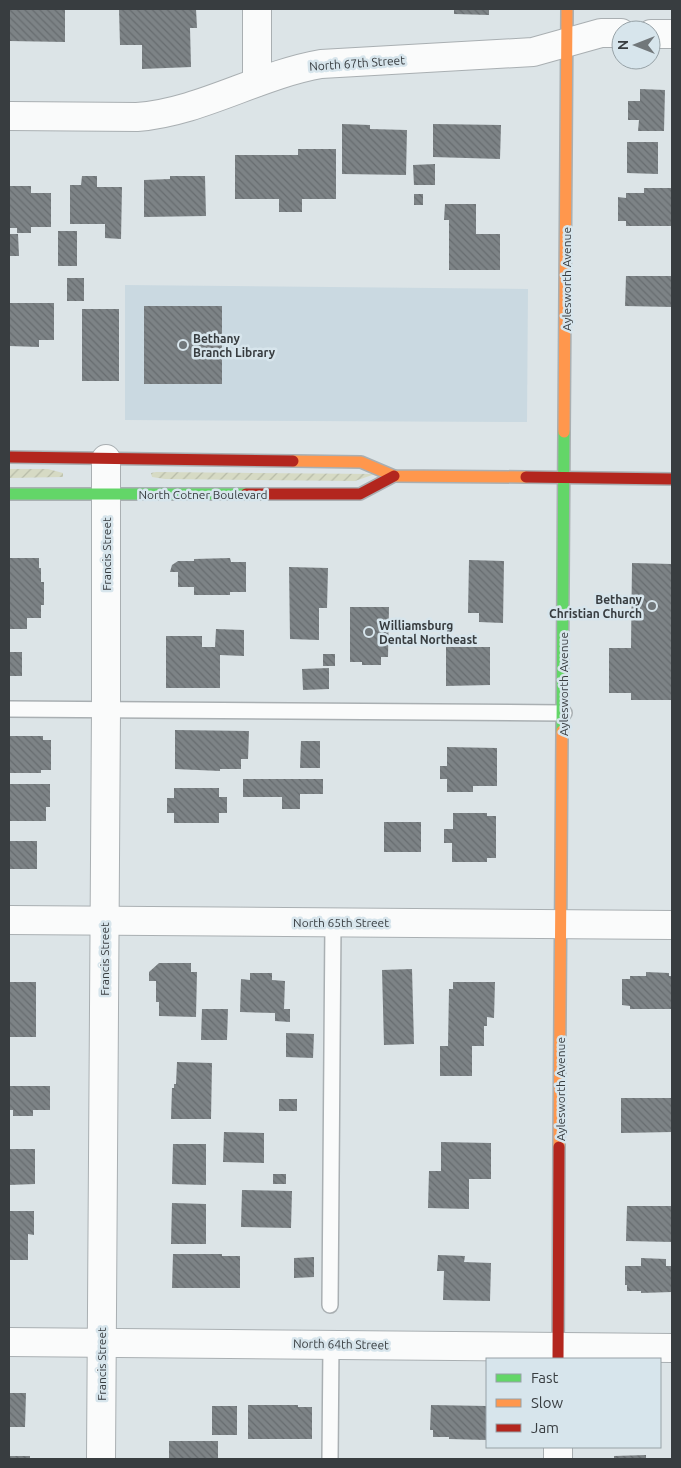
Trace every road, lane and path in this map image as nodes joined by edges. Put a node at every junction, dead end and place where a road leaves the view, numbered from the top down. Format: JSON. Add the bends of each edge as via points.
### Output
{"nodes":[{"id":1,"x":257,"y":9,"type":"edge"},
{"id":2,"x":567,"y":9,"type":"edge"},
{"id":3,"x":611,"y":33,"type":"edge"},
{"id":4,"x":567,"y":44,"type":"junction"},
{"id":5,"x":257,"y":82,"type":"junction"},
{"id":6,"x":9,"y":116,"type":"edge"},
{"id":7,"x":9,"y":457,"type":"edge"},
{"id":8,"x":106,"y":459,"type":"junction"},
{"id":9,"x":394,"y":476,"type":"junction"},
{"id":10,"x":564,"y":478,"type":"junction"},
{"id":11,"x":672,"y":479,"type":"edge"},
{"id":12,"x":9,"y":494,"type":"edge"},
{"id":13,"x":106,"y":495,"type":"junction"},
{"id":14,"x":9,"y":709,"type":"edge"},
{"id":15,"x":106,"y":710,"type":"junction"},
{"id":16,"x":564,"y":713,"type":"junction"},
{"id":17,"x":9,"y":920,"type":"edge"},
{"id":18,"x":104,"y":921,"type":"junction"},
{"id":19,"x":333,"y":922,"type":"junction"},
{"id":20,"x":561,"y":924,"type":"junction"},
{"id":21,"x":672,"y":925,"type":"edge"},
{"id":22,"x":330,"y":1305,"type":"dead end"},
{"id":23,"x":9,"y":1342,"type":"edge"},
{"id":24,"x":101,"y":1342,"type":"junction"},
{"id":25,"x":331,"y":1344,"type":"junction"},
{"id":26,"x":672,"y":1348,"type":"edge"},
{"id":27,"x":558,"y":1353,"type":"edge"},
{"id":28,"x":101,"y":1459,"type":"edge"},
{"id":29,"x":330,"y":1459,"type":"edge"}],
"edges":[{"from":1,"to":5,"type":"street"},
{"from":2,"to":4,"type":"street","name":"Aylesworth Avenue"},
{"from":3,"to":4,"type":"street","name":"North 67th Street"},
{"from":4,"to":5,"type":"street","name":"North 67th Street","via":[[533,52],[321,64]]},
{"from":4,"to":10,"type":"street","name":"Aylesworth Avenue"},
{"from":5,"to":6,"type":"street","name":"North 67th Street","via":[[196,105],[155,116]]},
{"from":7,"to":8,"type":"street","name":"North Cotner Boulevard"},
{"from":8,"to":9,"type":"street","name":"North Cotner Boulevard","via":[[361,462]]},
{"from":8,"to":13,"type":"street","name":"Francis Street"},
{"from":9,"to":10,"type":"street","name":"North Cotner Boulevard"},
{"from":9,"to":13,"type":"street","name":"North Cotner Boulevard","via":[[360,494]]},
{"from":10,"to":11,"type":"street","name":"North Cotner Boulevard"},
{"from":10,"to":16,"type":"street","name":"Aylesworth Avenue"},
{"from":12,"to":13,"type":"street","name":"North Cotner Boulevard"},
{"from":13,"to":15,"type":"street","name":"Francis Street"},
{"from":14,"to":15,"type":"lane"},
{"from":15,"to":16,"type":"lane"},
{"from":15,"to":18,"type":"street","name":"Francis Street"},
{"from":16,"to":20,"type":"street","name":"Aylesworth Avenue"},
{"from":17,"to":18,"type":"street","name":"North 65th Street"},
{"from":18,"to":19,"type":"street","name":"North 65th Street"},
{"from":18,"to":24,"type":"street","name":"Francis Street"},
{"from":19,"to":20,"type":"street","name":"North 65th Street"},
{"from":19,"to":22,"type":"lane"},
{"from":20,"to":21,"type":"street","name":"North 65th Street"},
{"from":20,"to":27,"type":"street","name":"Aylesworth Avenue"},
{"from":23,"to":24,"type":"street","name":"North 64th Street"},
{"from":24,"to":25,"type":"street","name":"North 64th Street"},
{"from":24,"to":28,"type":"street","name":"Francis Street"},
{"from":25,"to":27,"type":"street","name":"North 64th Street"},
{"from":25,"to":29,"type":"lane"},
{"from":26,"to":27,"type":"street","name":"North 64th Street"}]}
